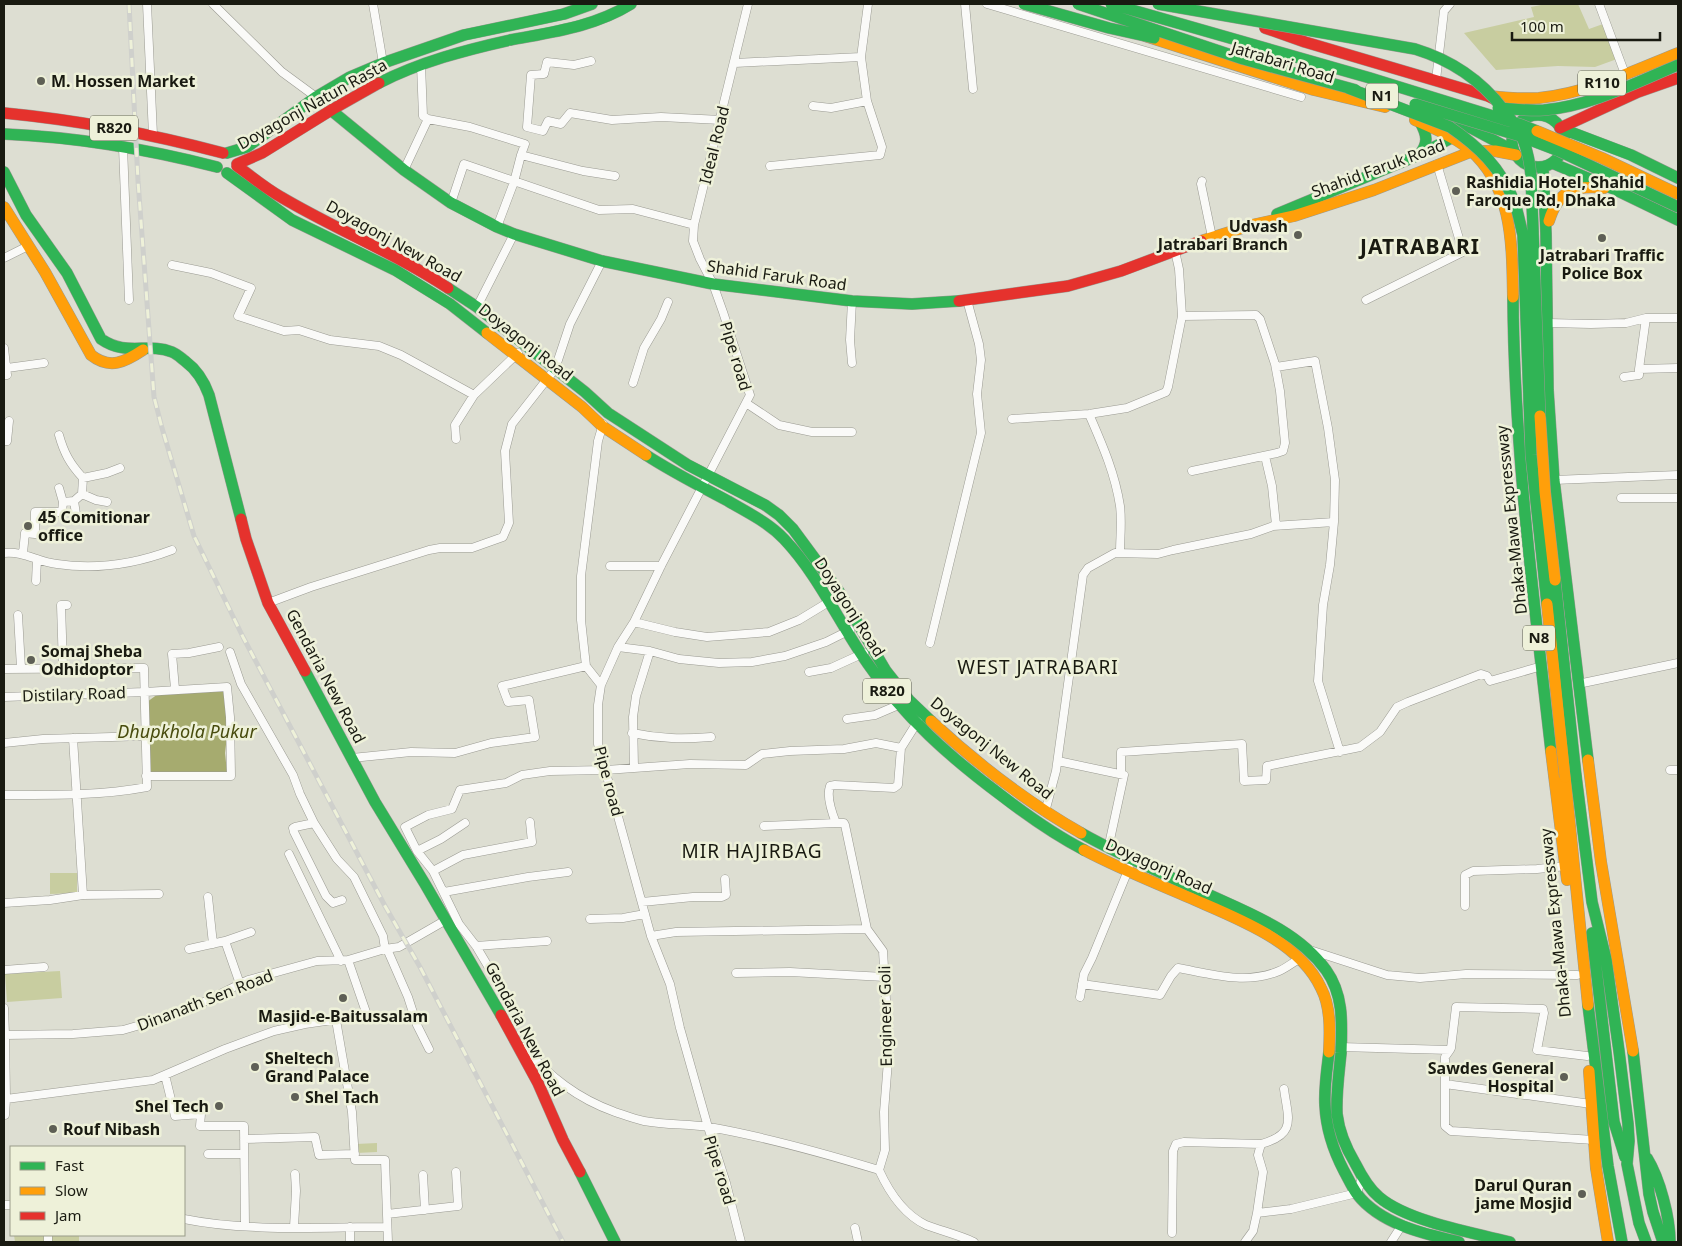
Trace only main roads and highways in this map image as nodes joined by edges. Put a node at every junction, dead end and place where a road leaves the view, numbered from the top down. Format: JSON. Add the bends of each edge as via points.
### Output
{"nodes":[{"id":1,"x":592,"y":4,"type":"edge"},
{"id":2,"x":631,"y":4,"type":"edge"},
{"id":3,"x":1024,"y":4,"type":"edge"},
{"id":4,"x":1041,"y":4,"type":"edge"},
{"id":5,"x":1078,"y":4,"type":"edge"},
{"id":6,"x":1111,"y":4,"type":"edge"},
{"id":7,"x":1158,"y":4,"type":"edge"},
{"id":8,"x":1186,"y":4,"type":"edge"},
{"id":9,"x":1212,"y":6,"type":"edge"},
{"id":10,"x":1678,"y":53,"type":"edge"},
{"id":11,"x":1243,"y":59,"type":"junction"},
{"id":12,"x":383,"y":63,"type":"junction"},
{"id":13,"x":1678,"y":65,"type":"edge"},
{"id":14,"x":1370,"y":78,"type":"junction"},
{"id":15,"x":1678,"y":78,"type":"edge"},
{"id":16,"x":388,"y":79,"type":"junction"},
{"id":17,"x":1348,"y":88,"type":"junction"},
{"id":18,"x":1488,"y":96,"type":"junction"},
{"id":19,"x":316,"y":97,"type":"junction"},
{"id":20,"x":1374,"y":105,"type":"junction"},
{"id":21,"x":332,"y":111,"type":"junction"},
{"id":22,"x":4,"y":113,"type":"edge"},
{"id":23,"x":1592,"y":113,"type":"junction"},
{"id":24,"x":1526,"y":119,"type":"junction"},
{"id":25,"x":1420,"y":122,"type":"junction"},
{"id":26,"x":1471,"y":128,"type":"junction"},
{"id":27,"x":1560,"y":128,"type":"junction"},
{"id":28,"x":4,"y":134,"type":"edge"},
{"id":29,"x":1452,"y":138,"type":"junction"},
{"id":30,"x":1589,"y":139,"type":"junction"},
{"id":31,"x":1473,"y":151,"type":"junction"},
{"id":32,"x":225,"y":153,"type":"junction"},
{"id":33,"x":1515,"y":153,"type":"junction"},
{"id":34,"x":1419,"y":155,"type":"junction"},
{"id":35,"x":254,"y":156,"type":"junction"},
{"id":36,"x":1548,"y":165,"type":"junction"},
{"id":37,"x":230,"y":168,"type":"junction"},
{"id":38,"x":4,"y":172,"type":"edge"},
{"id":39,"x":254,"y":178,"type":"junction"},
{"id":40,"x":1678,"y":178,"type":"edge"},
{"id":41,"x":1616,"y":190,"type":"junction"},
{"id":42,"x":1678,"y":194,"type":"edge"},
{"id":43,"x":20,"y":204,"type":"junction"},
{"id":44,"x":1678,"y":207,"type":"edge"},
{"id":45,"x":5,"y":209,"type":"edge"},
{"id":46,"x":1678,"y":220,"type":"edge"},
{"id":47,"x":1252,"y":225,"type":"junction"},
{"id":48,"x":1546,"y":234,"type":"junction"},
{"id":49,"x":512,"y":336,"type":"junction"},
{"id":50,"x":504,"y":346,"type":"junction"},
{"id":51,"x":142,"y":350,"type":"junction"},
{"id":52,"x":904,"y":702,"type":"junction"},
{"id":53,"x":1570,"y":776,"type":"junction"},
{"id":54,"x":1644,"y":1155,"type":"junction"},
{"id":55,"x":1454,"y":1241,"type":"edge"},
{"id":56,"x":614,"y":1242,"type":"edge"},
{"id":57,"x":1504,"y":1242,"type":"edge"},
{"id":58,"x":1608,"y":1242,"type":"edge"},
{"id":59,"x":1622,"y":1242,"type":"edge"},
{"id":60,"x":1646,"y":1242,"type":"edge"},
{"id":61,"x":1663,"y":1242,"type":"edge"},
{"id":62,"x":1670,"y":1242,"type":"edge"}],
"edges":[{"from":1,"to":12,"type":"main road","name":"Doyagonj Natun Rasta","via":[[564,14],[464,35]]},
{"from":2,"to":16,"type":"main road","name":"Doyagonj Natun Rasta","via":[[594,22],[438,58]]},
{"from":3,"to":11,"type":"main road","bridge":true,"via":[[1109,28]]},
{"from":4,"to":20,"type":"main road","name":"Jatrabari Road","via":[[1314,90]]},
{"from":5,"to":11,"type":"main road","number":"N1","bridge":true},
{"from":6,"to":14,"type":"main road","number":"N1","bridge":true},
{"from":7,"to":53,"type":"main road","bridge":true,"via":[[1316,30],[1429,53],[1460,67],[1475,78],[1492,94],[1523,140],[1532,181],[1538,389]]},
{"from":8,"to":9,"type":"main road","name":"Jatrabari Road"},
{"from":9,"to":18,"type":"main road","name":"Jatrabari Road","via":[[1305,42]]},
{"from":10,"to":18,"type":"main road","number":"R110","via":[[1563,95],[1522,100]]},
{"from":11,"to":17,"type":"main road","number":"N1","bridge":true},
{"from":12,"to":16,"type":"main road"},
{"from":12,"to":19,"type":"main road","name":"Doyagonj Natun Rasta"},
{"from":13,"to":14,"type":"main road","bridge":true,"via":[[1604,96],[1542,110],[1486,106],[1411,85]]},
{"from":14,"to":42,"type":"main road","number":"N1","bridge":true,"via":[[1522,125]]},
{"from":15,"to":23,"type":"main road","number":"R110"},
{"from":16,"to":21,"type":"main road","name":"Doyagonj Natun Rasta"},
{"from":17,"to":44,"type":"main road","number":"N1","bridge":true,"via":[[1520,136]]},
{"from":17,"to":53,"type":"main road","bridge":true,"via":[[1450,127],[1465,137],[1485,154],[1514,201],[1523,235],[1531,455]]},
{"from":18,"to":24,"type":"main road","name":"Jatrabari Road"},
{"from":18,"to":26,"type":"main road"},
{"from":19,"to":21,"type":"main road","name":"Shahid Faruk Road"},
{"from":19,"to":32,"type":"main road","name":"Doyagonj Natun Rasta","via":[[247,146]]},
{"from":20,"to":25,"type":"main road","name":"Dhaka-Mawa Expressway","number":"N8"},
{"from":20,"to":26,"type":"main road","name":"Jatrabari Road","via":[[1421,113]]},
{"from":21,"to":35,"type":"main road","name":"Doyagonj Natun Rasta"},
{"from":21,"to":47,"type":"main road","name":"Shahid Faruk Road","via":[[404,170],[451,203],[514,234],[602,261],[713,284],[852,302],[912,304],[967,300],[1068,286]]},
{"from":22,"to":32,"type":"main road","name":"Doyagonj Natun Rasta","number":"R820","via":[[153,135]]},
{"from":23,"to":27,"type":"main road","number":"R110"},
{"from":23,"to":30,"type":"main road","via":[[1587,124]]},
{"from":24,"to":26,"type":"main road"},
{"from":24,"to":27,"type":"main road","via":[[1545,117]]},
{"from":24,"to":33,"type":"main road","via":[[1518,125],[1512,138]]},
{"from":25,"to":29,"type":"main road","name":"Dhaka-Mawa Expressway","number":"N8"},
{"from":25,"to":34,"type":"main road","via":[[1427,143]]},
{"from":26,"to":29,"type":"main road","name":"Shahid Faruk Road"},
{"from":26,"to":33,"type":"main road","name":"Jatrabari Road"},
{"from":27,"to":30,"type":"main road"},
{"from":27,"to":36,"type":"main road","via":[[1563,146],[1557,158]]},
{"from":28,"to":37,"type":"main road","number":"R820","via":[[46,136],[123,147]]},
{"from":29,"to":31,"type":"main road","name":"Dhaka-Mawa Expressway","number":"N8"},
{"from":29,"to":34,"type":"main road","name":"Shahid Faruk Road"},
{"from":30,"to":40,"type":"main road"},
{"from":31,"to":33,"type":"main road","name":"Shahid Faruk Road"},
{"from":31,"to":47,"type":"main road","name":"Shahid Faruk Road","via":[[1374,190],[1294,216]]},
{"from":31,"to":58,"type":"main road","name":"Dhaka-Mawa Expressway","number":"N8","via":[[1486,165],[1494,182],[1507,213],[1510,230],[1514,372],[1521,460],[1587,1056],[1596,1168]]},
{"from":32,"to":37,"type":"main road","via":[[234,156]]},
{"from":32,"to":37,"type":"main road","via":[[217,159]]},
{"from":33,"to":36,"type":"main road","via":[[1528,165]]},
{"from":34,"to":47,"type":"main road","name":"Shahid Faruk Road"},
{"from":35,"to":37,"type":"main road","name":"Doyagonj Natun Rasta"},
{"from":35,"to":39,"type":"main road","via":[[251,163]]},
{"from":36,"to":41,"type":"main road"},
{"from":36,"to":48,"type":"main road","number":"N8"},
{"from":37,"to":39,"type":"main road","name":"Doyagonj New Road","number":"R820"},
{"from":37,"to":50,"type":"main road","name":"Doyagonj Road","number":"R820","via":[[292,220],[428,289]]},
{"from":38,"to":43,"type":"main road","name":"Gendaria New Road"},
{"from":39,"to":49,"type":"main road","name":"Doyagonj New Road","number":"R820","via":[[279,196],[446,286]]},
{"from":41,"to":46,"type":"main road"},
{"from":41,"to":48,"type":"main road","via":[[1584,187],[1562,195],[1555,204]]},
{"from":43,"to":45,"type":"main road"},
{"from":43,"to":51,"type":"main road","name":"Gendaria New Road","via":[[67,273],[101,339],[114,347]]},
{"from":45,"to":51,"type":"main road","via":[[94,358],[107,364],[119,363]]},
{"from":48,"to":54,"type":"main road","number":"N8","via":[[1548,390],[1554,480],[1608,913],[1627,1008]]},
{"from":49,"to":50,"type":"main road"},
{"from":49,"to":52,"type":"main road","name":"Doyagonj New Road","number":"R820","via":[[608,413],[708,476],[779,514],[841,595]]},
{"from":50,"to":52,"type":"main road","name":"Doyagonj Road","number":"R820","via":[[602,426],[780,534],[830,602],[880,682]]},
{"from":51,"to":56,"type":"main road","name":"Gendaria New Road","via":[[175,353],[201,376],[209,395],[246,539],[268,603],[375,802],[490,995],[538,1084]]},
{"from":52,"to":55,"type":"main road","name":"Doyagonj Road","number":"R820","via":[[916,724],[1036,821],[1073,844],[1259,931],[1299,959],[1313,973],[1326,995],[1330,1030],[1325,1098],[1328,1130],[1336,1156],[1357,1193],[1376,1211],[1402,1224]]},
{"from":52,"to":57,"type":"main road","name":"Doyagonj New Road","number":"R820","via":[[923,713],[1045,812],[1108,849],[1256,916],[1308,949],[1334,982],[1340,999],[1337,1106],[1345,1147],[1362,1178],[1380,1198],[1407,1212]]},
{"from":53,"to":59,"type":"main road","via":[[1584,974],[1608,1166]]},
{"from":53,"to":60,"type":"main road","via":[[1592,902],[1606,960],[1628,1124],[1627,1164]]},
{"from":54,"to":61,"type":"main road","number":"N8","via":[[1653,1212]]},
{"from":54,"to":62,"type":"main road","via":[[1655,1174]]}]}
